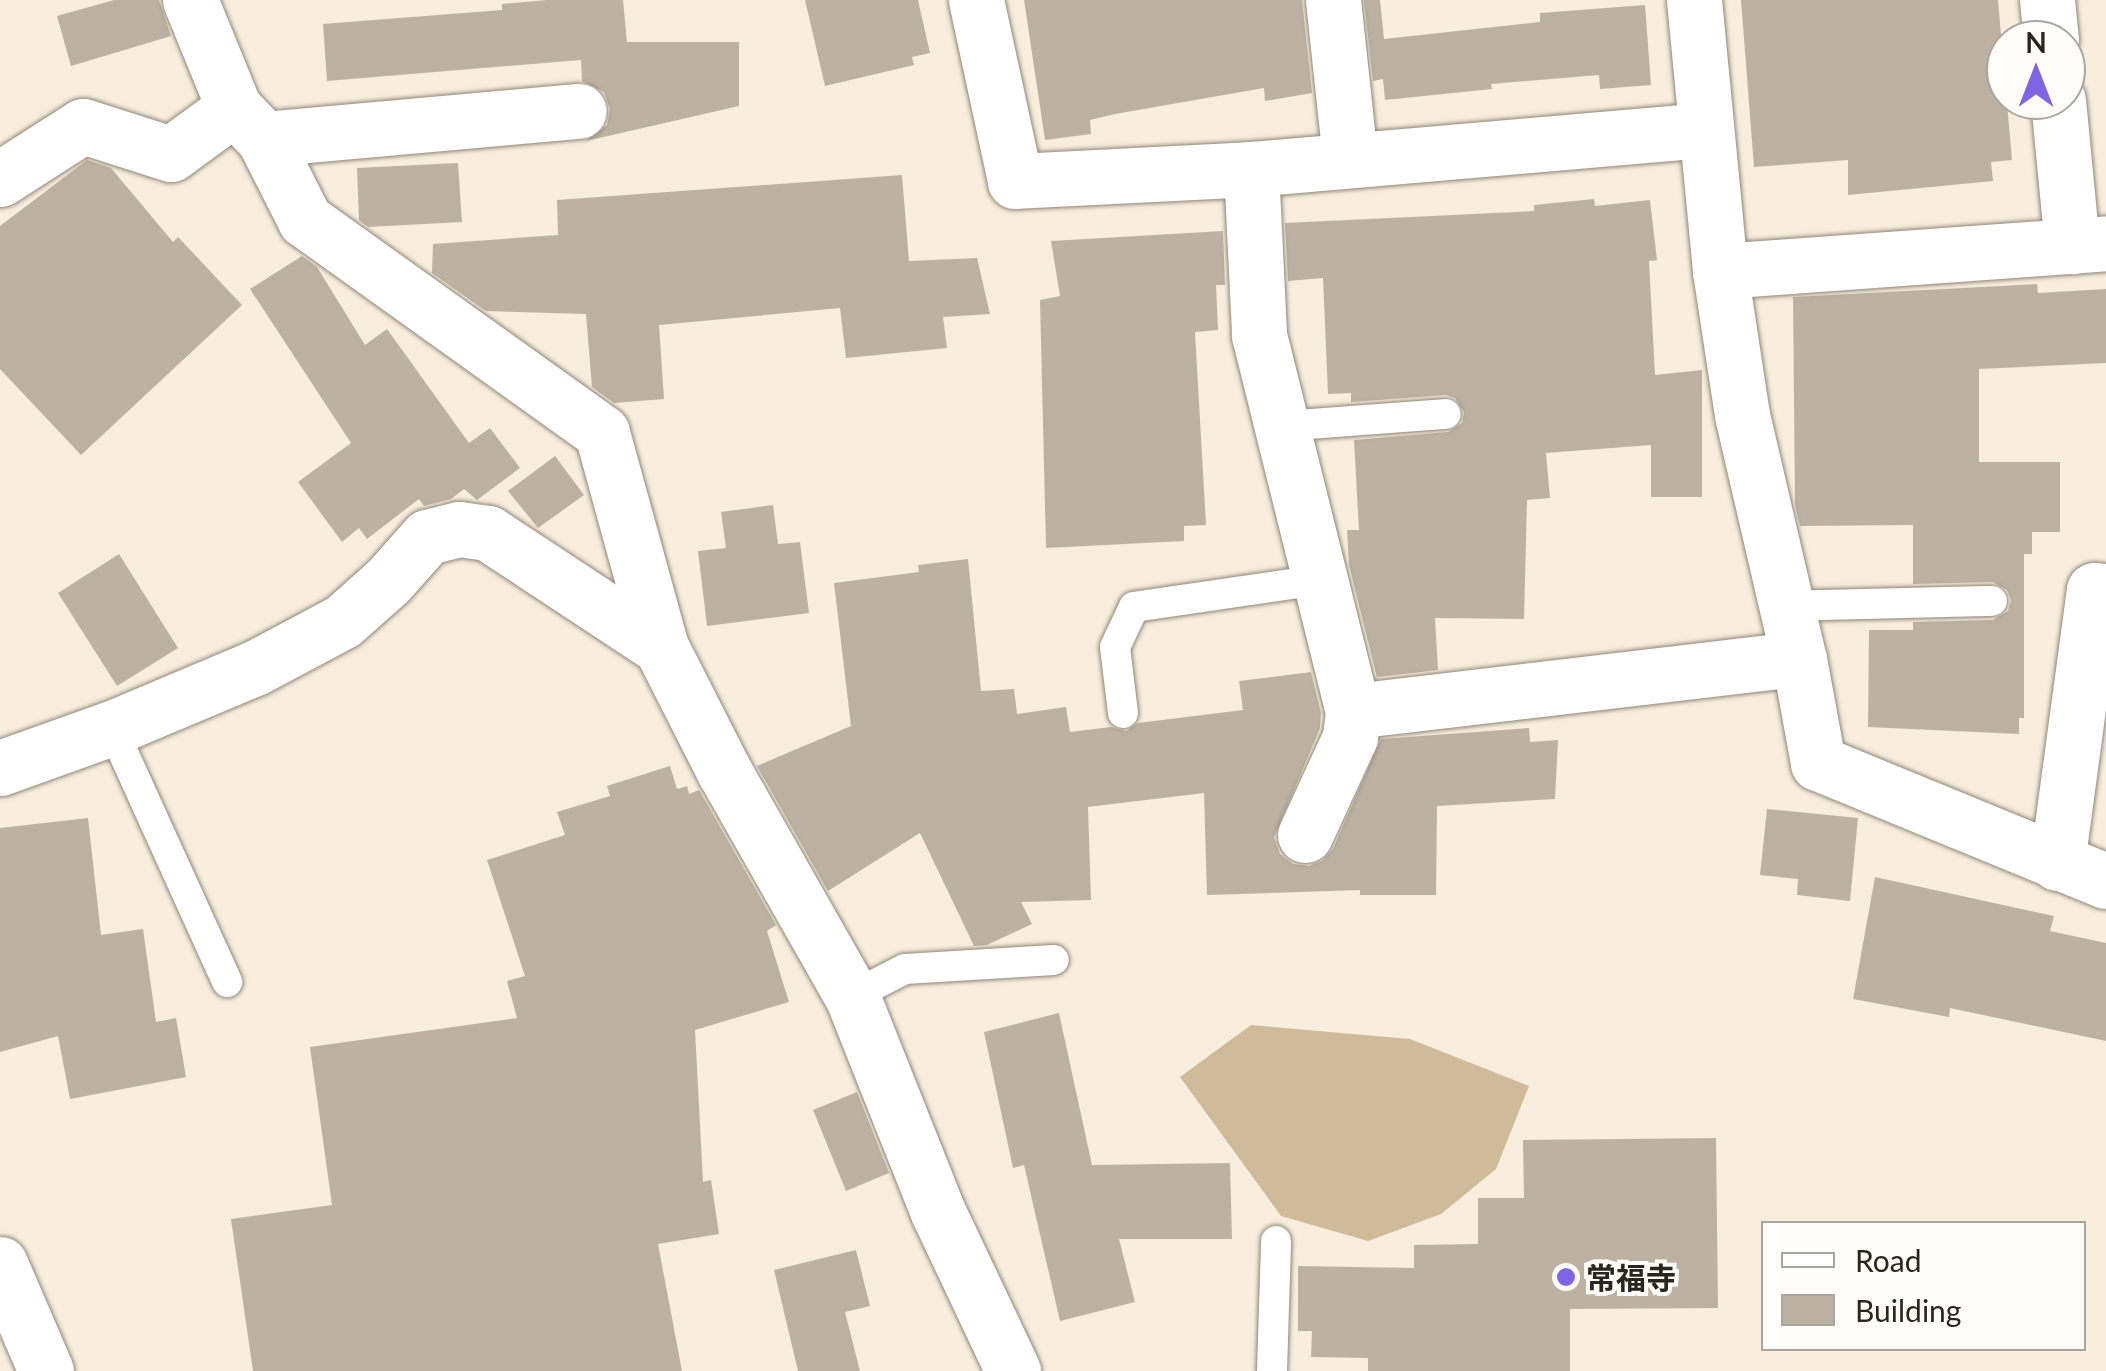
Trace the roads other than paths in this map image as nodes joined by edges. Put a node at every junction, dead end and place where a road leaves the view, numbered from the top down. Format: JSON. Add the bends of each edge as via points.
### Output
{"nodes":[{"id":1,"x":976,"y":0,"type":"edge"},
{"id":2,"x":1332,"y":0,"type":"edge"},
{"id":3,"x":1694,"y":0,"type":"edge"},
{"id":4,"x":196,"y":1,"type":"edge"},
{"id":5,"x":579,"y":112,"type":"dead end"},
{"id":6,"x":2062,"y":120,"type":"edge"},
{"id":7,"x":249,"y":124,"type":"junction"},
{"id":8,"x":1705,"y":130,"type":"junction"},
{"id":9,"x":1350,"y":158,"type":"junction"},
{"id":10,"x":1251,"y":169,"type":"junction"},
{"id":11,"x":0,"y":179,"type":"edge"},
{"id":12,"x":2089,"y":244,"type":"edge"},
{"id":13,"x":1720,"y":272,"type":"junction"},
{"id":14,"x":1446,"y":414,"type":"dead end"},
{"id":15,"x":1282,"y":426,"type":"junction"},
{"id":16,"x":1320,"y":580,"type":"junction"},
{"id":17,"x":2106,"y":590,"type":"edge"},
{"id":18,"x":1992,"y":600,"type":"dead end"},
{"id":19,"x":1786,"y":606,"type":"junction"},
{"id":20,"x":661,"y":647,"type":"junction"},
{"id":21,"x":1799,"y":659,"type":"junction"},
{"id":22,"x":1353,"y":711,"type":"junction"},
{"id":23,"x":1123,"y":713,"type":"dead end"},
{"id":24,"x":112,"y":728,"type":"junction"},
{"id":25,"x":0,"y":768,"type":"edge"},
{"id":26,"x":1305,"y":835,"type":"dead end"},
{"id":27,"x":2082,"y":872,"type":"edge"},
{"id":28,"x":1054,"y":960,"type":"dead end"},
{"id":29,"x":227,"y":982,"type":"dead end"},
{"id":30,"x":852,"y":996,"type":"junction"},
{"id":31,"x":1276,"y":1241,"type":"dead end"},
{"id":32,"x":0,"y":1264,"type":"edge"},
{"id":33,"x":46,"y":1371,"type":"edge"},
{"id":34,"x":1013,"y":1371,"type":"edge"},
{"id":35,"x":1272,"y":1371,"type":"edge"}],
"edges":[{"from":1,"to":10,"type":"street","via":[[1015,180]]},
{"from":2,"to":9,"type":"street"},
{"from":3,"to":8,"type":"street"},
{"from":4,"to":7,"type":"street"},
{"from":5,"to":7,"type":"street"},
{"from":6,"to":12,"type":"street"},
{"from":7,"to":11,"type":"street","via":[[171,154],[83,126]]},
{"from":7,"to":20,"type":"street","via":[[305,220],[602,434]]},
{"from":8,"to":9,"type":"street"},
{"from":8,"to":13,"type":"street"},
{"from":9,"to":10,"type":"street"},
{"from":10,"to":15,"type":"street","via":[[1259,336]]},
{"from":12,"to":13,"type":"street"},
{"from":13,"to":19,"type":"street","via":[[1742,415]]},
{"from":14,"to":15,"type":"lane"},
{"from":15,"to":16,"type":"street"},
{"from":16,"to":22,"type":"street"},
{"from":16,"to":23,"type":"lane","via":[[1134,607],[1115,647]]},
{"from":17,"to":27,"type":"street","via":[[2094,590]]},
{"from":18,"to":19,"type":"lane"},
{"from":19,"to":21,"type":"street"},
{"from":20,"to":24,"type":"street","via":[[488,534],[459,529],[427,536],[343,621],[254,668]]},
{"from":20,"to":30,"type":"street"},
{"from":21,"to":22,"type":"street"},
{"from":21,"to":27,"type":"street","via":[[1818,762]]},
{"from":22,"to":26,"type":"street","via":[[1350,737]]},
{"from":24,"to":25,"type":"street"},
{"from":24,"to":29,"type":"lane"},
{"from":28,"to":30,"type":"lane","via":[[905,969]]},
{"from":30,"to":34,"type":"street","via":[[938,1212]]},
{"from":31,"to":35,"type":"lane"},
{"from":32,"to":33,"type":"street"}]}
